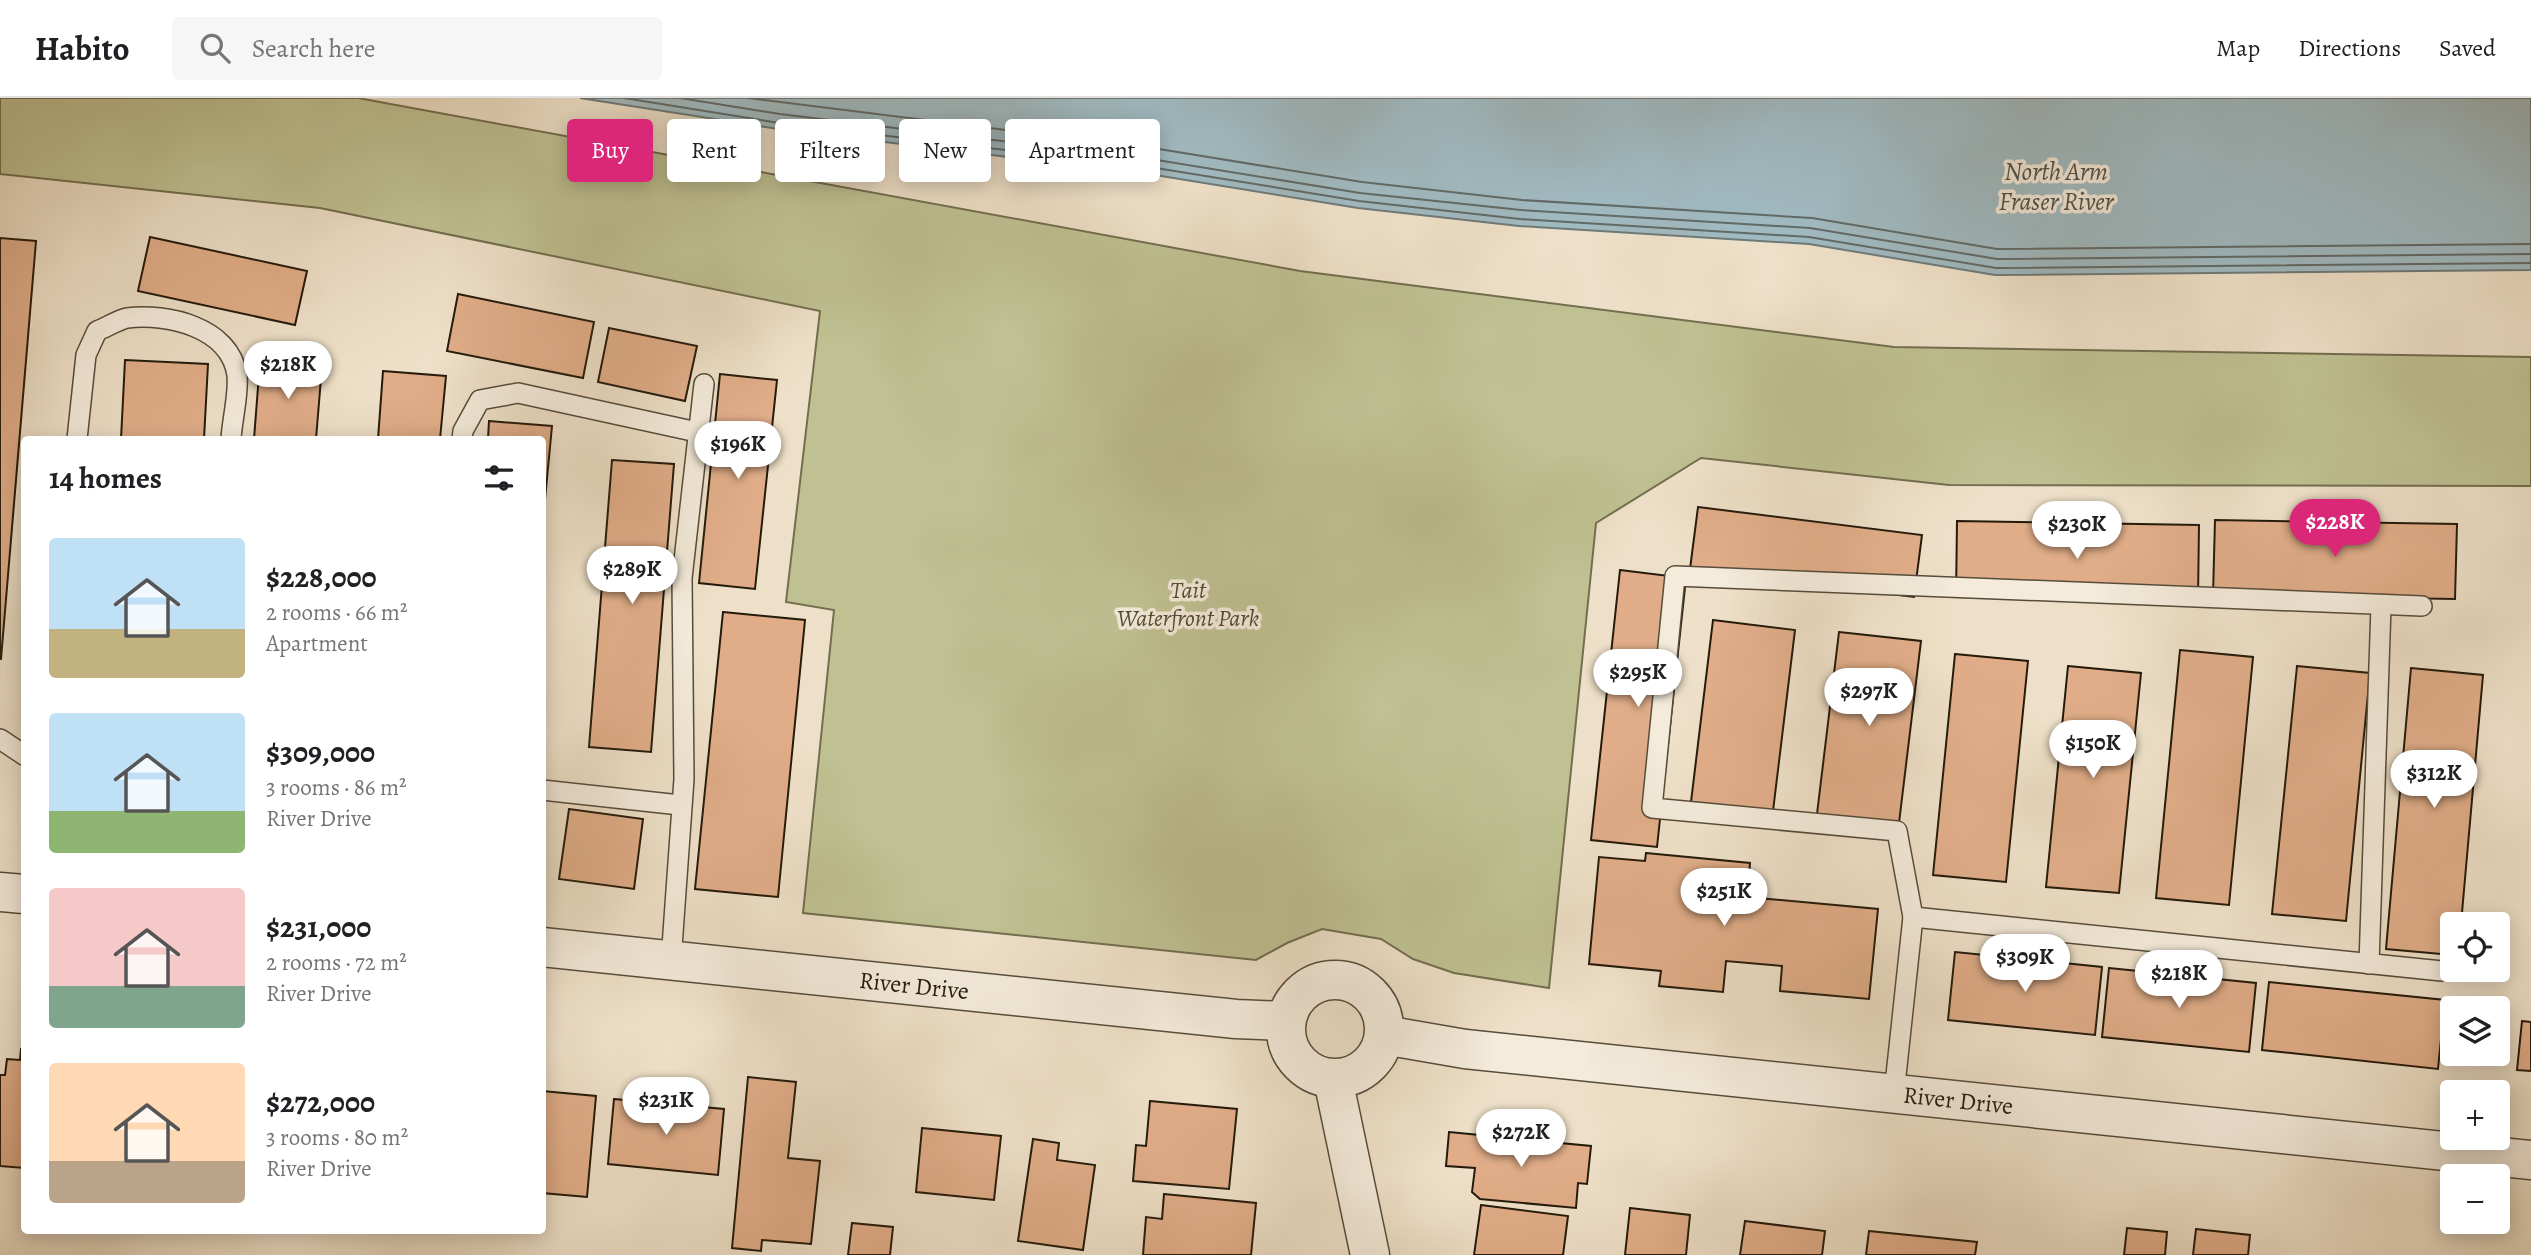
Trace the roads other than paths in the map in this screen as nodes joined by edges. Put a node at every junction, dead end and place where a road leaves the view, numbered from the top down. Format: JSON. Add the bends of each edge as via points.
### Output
{"nodes":[{"id":1,"x":704,"y":384,"type":"dead end"},
{"id":2,"x":696,"y":432,"type":"junction"},
{"id":3,"x":77,"y":436,"type":"edge"},
{"id":4,"x":230,"y":436,"type":"edge"},
{"id":5,"x":462,"y":436,"type":"edge"},
{"id":6,"x":2381,"y":606,"type":"junction"},
{"id":7,"x":2422,"y":606,"type":"dead end"},
{"id":8,"x":0,"y":738,"type":"edge"},
{"id":9,"x":21,"y":753,"type":"edge"},
{"id":10,"x":546,"y":790,"type":"edge"},
{"id":11,"x":680,"y":806,"type":"junction"},
{"id":12,"x":0,"y":892,"type":"edge"},
{"id":13,"x":21,"y":894,"type":"edge"},
{"id":14,"x":1913,"y":917,"type":"junction"},
{"id":15,"x":546,"y":947,"type":"edge"},
{"id":16,"x":671,"y":961,"type":"junction"},
{"id":17,"x":2370,"y":964,"type":"junction"},
{"id":18,"x":2440,"y":971,"type":"edge"},
{"id":19,"x":1286,"y":1021,"type":"junction"},
{"id":20,"x":1384,"y":1035,"type":"junction"},
{"id":21,"x":1333,"y":1079,"type":"junction"},
{"id":22,"x":1894,"y":1094,"type":"junction"},
{"id":23,"x":2531,"y":1160,"type":"edge"},
{"id":24,"x":1370,"y":1255,"type":"edge"}],
"edges":[{"from":1,"to":2,"type":"lane"},
{"from":2,"to":5,"type":"lane","via":[[517,393],[480,400]]},
{"from":2,"to":11,"type":"lane","via":[[682,578],[684,779]]},
{"from":3,"to":4,"type":"lane","via":[[86,355],[97,331],[126,318],[183,323],[205,330],[225,347],[237,374]]},
{"from":6,"to":7,"type":"lane"},
{"from":6,"to":14,"type":"lane","via":[[1675,576],[1652,808],[1897,831]]},
{"from":6,"to":17,"type":"lane"},
{"from":8,"to":9,"type":"lane"},
{"from":10,"to":11,"type":"lane"},
{"from":11,"to":16,"type":"lane"},
{"from":12,"to":13,"type":"street"},
{"from":14,"to":17,"type":"lane"},
{"from":14,"to":22,"type":"lane"},
{"from":15,"to":16,"type":"street","name":"River Drive"},
{"from":16,"to":19,"type":"street","name":"River Drive"},
{"from":17,"to":18,"type":"lane"},
{"from":19,"to":20,"type":"street","via":[[1302,993],[1316,983],[1341,980],[1364,989],[1376,1001],[1383,1015]]},
{"from":19,"to":21,"type":"street","via":[[1293,1054],[1317,1075]]},
{"from":20,"to":21,"type":"street","via":[[1374,1060],[1363,1070]]},
{"from":20,"to":22,"type":"street","name":"River Drive","via":[[1465,1049]]},
{"from":21,"to":24,"type":"street"},
{"from":22,"to":23,"type":"street","name":"River Drive"}]}
